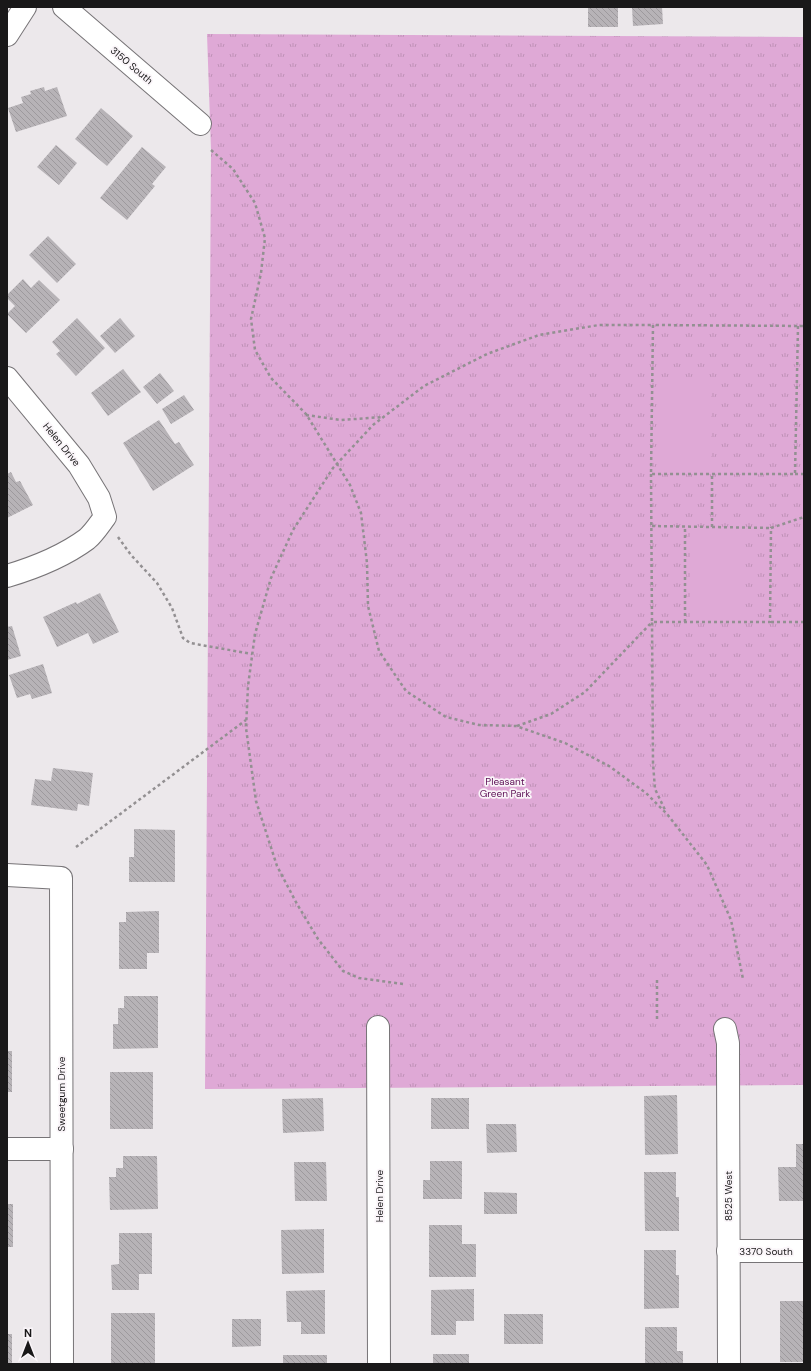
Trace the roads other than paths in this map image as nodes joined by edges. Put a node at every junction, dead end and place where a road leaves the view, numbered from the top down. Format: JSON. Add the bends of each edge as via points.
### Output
{"nodes":[{"id":1,"x":25,"y":7,"type":"edge"},
{"id":2,"x":64,"y":7,"type":"edge"},
{"id":3,"x":7,"y":35,"type":"edge"},
{"id":4,"x":200,"y":124,"type":"dead end"},
{"id":5,"x":7,"y":378,"type":"edge"},
{"id":6,"x":7,"y":576,"type":"edge"},
{"id":7,"x":7,"y":875,"type":"edge"},
{"id":8,"x":378,"y":1027,"type":"dead end"},
{"id":9,"x":725,"y":1029,"type":"dead end"},
{"id":10,"x":62,"y":1149,"type":"junction"},
{"id":11,"x":7,"y":1150,"type":"edge"},
{"id":12,"x":728,"y":1251,"type":"junction"},
{"id":13,"x":804,"y":1251,"type":"edge"},
{"id":14,"x":62,"y":1364,"type":"edge"},
{"id":15,"x":379,"y":1364,"type":"edge"},
{"id":16,"x":729,"y":1364,"type":"edge"}],
"edges":[{"from":1,"to":3,"type":"street"},
{"from":2,"to":4,"type":"street","name":"3150 South"},
{"from":5,"to":6,"type":"street","name":"Helen Drive","via":[[79,465],[99,498],[105,517],[87,539],[27,570]]},
{"from":7,"to":10,"type":"street","name":"Sweetgum Drive","via":[[61,878]]},
{"from":8,"to":15,"type":"street","name":"Helen Drive"},
{"from":9,"to":12,"type":"street","name":"8525 West","via":[[728,1043]]},
{"from":10,"to":11,"type":"street"},
{"from":10,"to":14,"type":"street","name":"Sweetgum Drive"},
{"from":12,"to":13,"type":"street","name":"3370 South"},
{"from":12,"to":16,"type":"street","name":"8525 West"}]}
